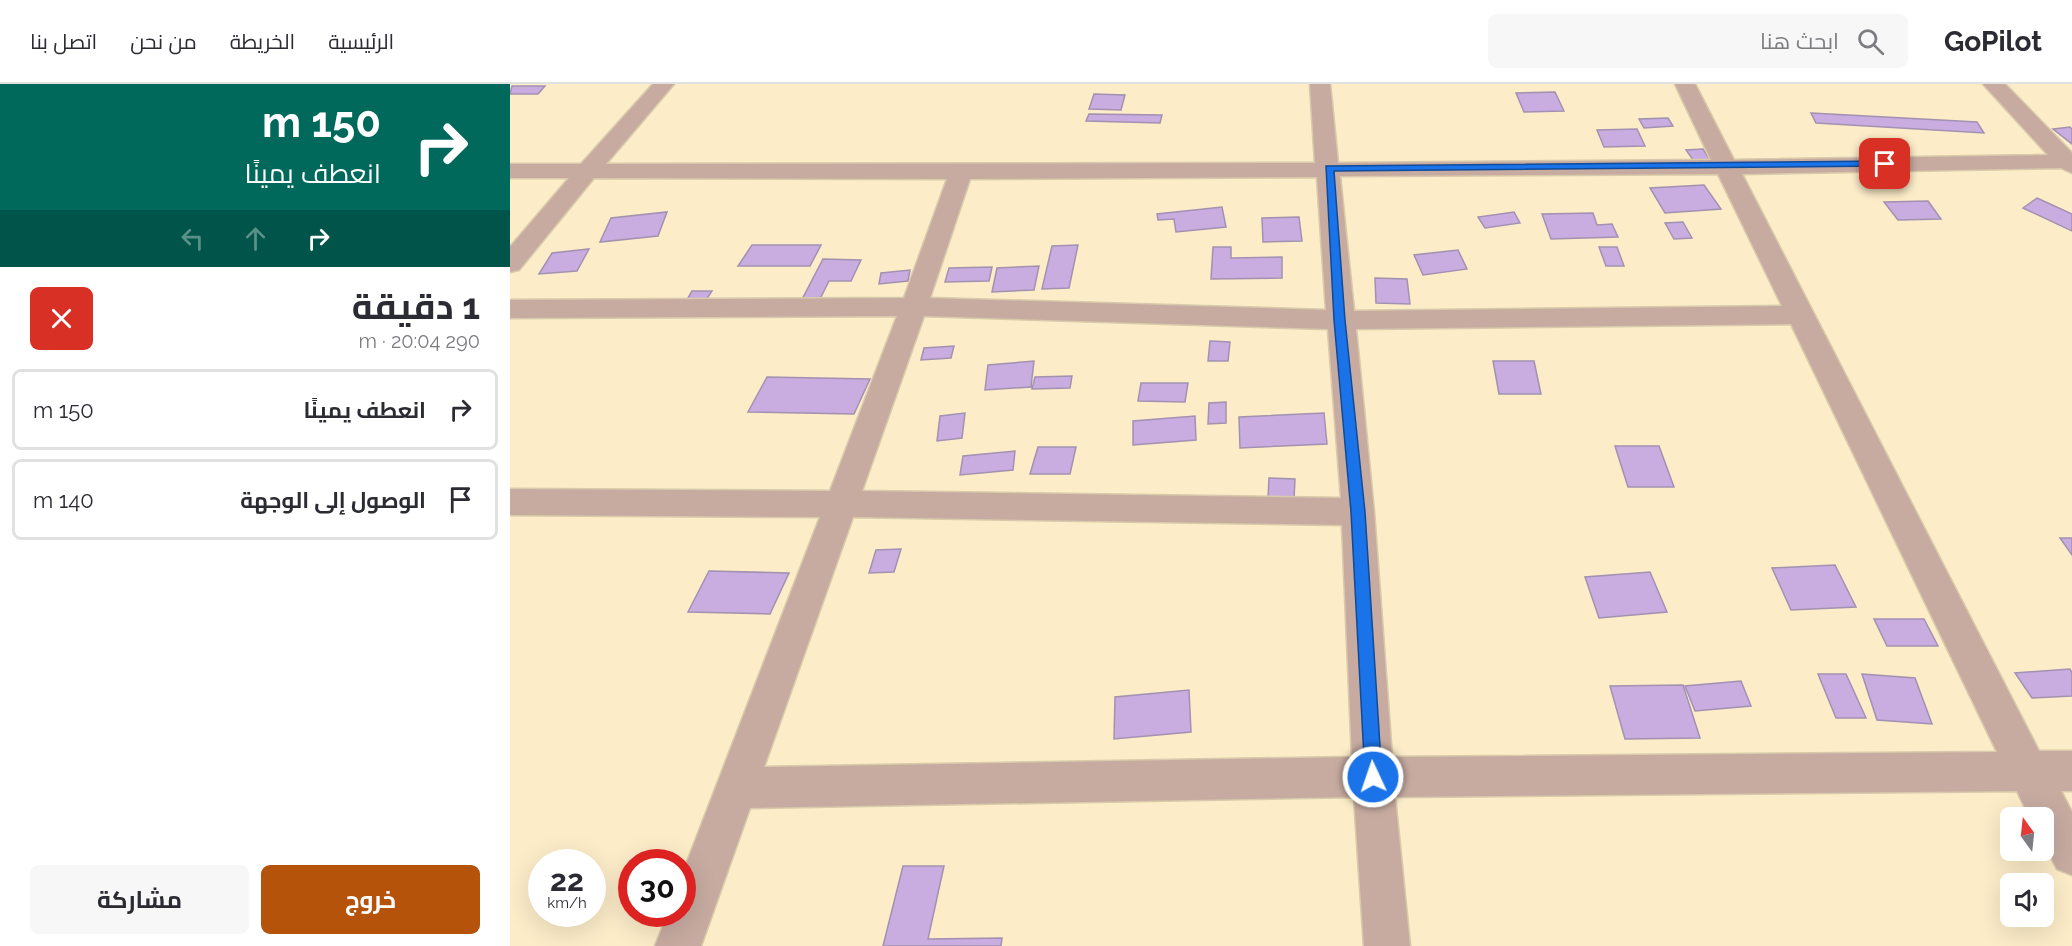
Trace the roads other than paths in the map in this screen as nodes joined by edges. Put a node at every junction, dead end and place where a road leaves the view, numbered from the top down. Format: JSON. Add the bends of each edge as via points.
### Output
{"nodes":[{"id":1,"x":664,"y":84,"type":"edge"},
{"id":2,"x":1320,"y":84,"type":"edge"},
{"id":3,"x":1685,"y":84,"type":"edge"},
{"id":4,"x":1993,"y":84,"type":"edge"},
{"id":5,"x":2070,"y":163,"type":"edge"},
{"id":6,"x":1726,"y":167,"type":"junction"},
{"id":7,"x":1329,"y":168,"type":"junction"},
{"id":8,"x":588,"y":170,"type":"junction"},
{"id":9,"x":510,"y":171,"type":"edge"},
{"id":10,"x":961,"y":172,"type":"junction"},
{"id":11,"x":510,"y":264,"type":"edge"},
{"id":12,"x":914,"y":307,"type":"junction"},
{"id":13,"x":510,"y":309,"type":"edge"},
{"id":14,"x":1799,"y":315,"type":"junction"},
{"id":15,"x":1339,"y":320,"type":"junction"},
{"id":16,"x":510,"y":502,"type":"edge"},
{"id":17,"x":841,"y":504,"type":"junction"},
{"id":18,"x":1358,"y":512,"type":"junction"},
{"id":19,"x":2027,"y":770,"type":"junction"},
{"id":20,"x":2072,"y":771,"type":"edge"},
{"id":21,"x":1373,"y":777,"type":"junction"},
{"id":22,"x":737,"y":788,"type":"junction"},
{"id":23,"x":2072,"y":854,"type":"edge"},
{"id":24,"x":678,"y":946,"type":"edge"},
{"id":25,"x":1387,"y":946,"type":"edge"}],
"edges":[{"from":1,"to":8,"type":"street"},
{"from":2,"to":7,"type":"street"},
{"from":3,"to":6,"type":"street"},
{"from":4,"to":5,"type":"street"},
{"from":5,"to":6,"type":"street"},
{"from":6,"to":7,"type":"street"},
{"from":6,"to":14,"type":"street"},
{"from":7,"to":10,"type":"street"},
{"from":7,"to":15,"type":"street"},
{"from":8,"to":9,"type":"street"},
{"from":8,"to":10,"type":"street"},
{"from":8,"to":11,"type":"street"},
{"from":10,"to":12,"type":"street"},
{"from":12,"to":13,"type":"street"},
{"from":12,"to":15,"type":"street"},
{"from":12,"to":17,"type":"street"},
{"from":14,"to":15,"type":"street"},
{"from":14,"to":19,"type":"street"},
{"from":15,"to":18,"type":"street"},
{"from":16,"to":17,"type":"street"},
{"from":17,"to":18,"type":"street"},
{"from":17,"to":22,"type":"street"},
{"from":18,"to":21,"type":"street"},
{"from":19,"to":20,"type":"street"},
{"from":19,"to":21,"type":"street"},
{"from":19,"to":23,"type":"street"},
{"from":21,"to":22,"type":"street"},
{"from":21,"to":25,"type":"street"},
{"from":22,"to":24,"type":"street"}]}
